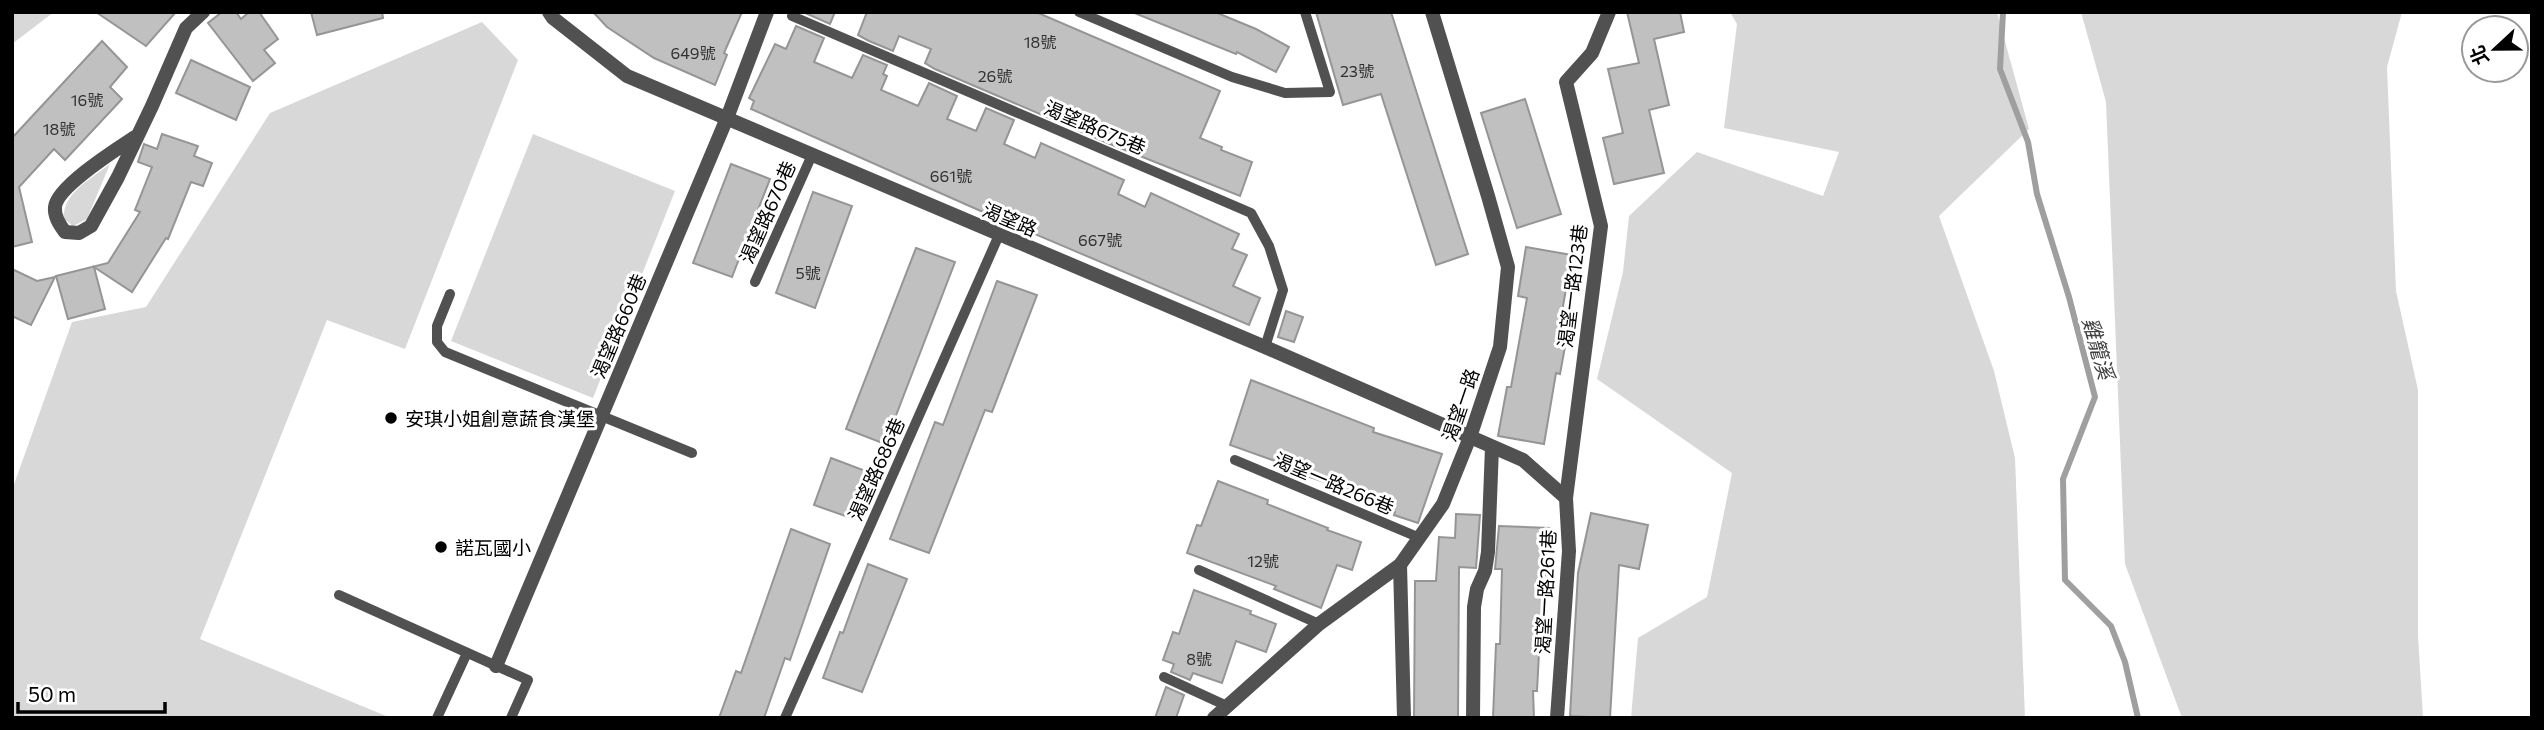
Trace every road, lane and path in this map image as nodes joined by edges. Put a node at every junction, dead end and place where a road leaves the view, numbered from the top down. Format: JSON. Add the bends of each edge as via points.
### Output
{"nodes":[{"id":1,"x":203,"y":12,"type":"edge"},
{"id":2,"x":549,"y":12,"type":"edge"},
{"id":3,"x":767,"y":12,"type":"edge"},
{"id":4,"x":1079,"y":12,"type":"edge"},
{"id":5,"x":1304,"y":12,"type":"edge"},
{"id":6,"x":1432,"y":12,"type":"edge"},
{"id":7,"x":1609,"y":12,"type":"edge"},
{"id":8,"x":792,"y":16,"type":"dead end"},
{"id":9,"x":727,"y":118,"type":"junction"},
{"id":10,"x":138,"y":135,"type":"junction"},
{"id":11,"x":811,"y":155,"type":"junction"},
{"id":12,"x":999,"y":235,"type":"junction"},
{"id":13,"x":755,"y":282,"type":"dead end"},
{"id":14,"x":450,"y":294,"type":"dead end"},
{"id":15,"x":1265,"y":348,"type":"junction"},
{"id":16,"x":601,"y":415,"type":"junction"},
{"id":17,"x":1470,"y":437,"type":"junction"},
{"id":18,"x":1492,"y":447,"type":"junction"},
{"id":19,"x":692,"y":453,"type":"dead end"},
{"id":20,"x":1235,"y":460,"type":"dead end"},
{"id":21,"x":1566,"y":498,"type":"junction"},
{"id":22,"x":1420,"y":538,"type":"junction"},
{"id":23,"x":1400,"y":565,"type":"junction"},
{"id":24,"x":1199,"y":570,"type":"dead end"},
{"id":25,"x":339,"y":595,"type":"dead end"},
{"id":26,"x":1319,"y":624,"type":"junction"},
{"id":27,"x":467,"y":653,"type":"junction"},
{"id":28,"x":496,"y":666,"type":"junction"},
{"id":29,"x":1164,"y":677,"type":"dead end"},
{"id":30,"x":1227,"y":706,"type":"junction"},
{"id":31,"x":437,"y":718,"type":"edge"},
{"id":32,"x":511,"y":718,"type":"edge"},
{"id":33,"x":785,"y":718,"type":"edge"},
{"id":34,"x":1214,"y":718,"type":"edge"},
{"id":35,"x":1404,"y":718,"type":"edge"},
{"id":36,"x":1473,"y":718,"type":"edge"},
{"id":37,"x":1558,"y":718,"type":"edge"}],
"edges":[{"from":1,"to":10,"type":"street","via":[[186,28]]},
{"from":2,"to":9,"type":"street","name":"渴望路","via":[[628,76]]},
{"from":3,"to":9,"type":"street","name":"渴望路660巷"},
{"from":4,"to":5,"type":"lane","via":[[1232,77],[1285,93],[1329,92]]},
{"from":6,"to":17,"type":"street","name":"渴望一路","via":[[1507,267],[1500,347]]},
{"from":7,"to":21,"type":"street","name":"渴望一路123巷","via":[[1592,53],[1566,82],[1601,226]]},
{"from":8,"to":15,"type":"lane","name":"渴望路675巷","via":[[1251,213],[1269,246],[1283,290]]},
{"from":9,"to":11,"type":"street","name":"渴望路"},
{"from":9,"to":16,"type":"street","name":"渴望路660巷"},
{"from":10,"to":10,"type":"street","via":[[91,226],[79,233],[65,232],[54,208],[58,197],[99,160]]},
{"from":11,"to":12,"type":"street","name":"渴望路"},
{"from":11,"to":13,"type":"lane","name":"渴望路670巷"},
{"from":12,"to":15,"type":"street","name":"渴望路"},
{"from":12,"to":33,"type":"lane","name":"渴望路686巷"},
{"from":14,"to":16,"type":"lane","via":[[437,326],[437,342],[445,352]]},
{"from":15,"to":17,"type":"street","name":"渴望路"},
{"from":16,"to":19,"type":"lane"},
{"from":16,"to":28,"type":"street","name":"渴望路660巷"},
{"from":17,"to":18,"type":"street"},
{"from":17,"to":22,"type":"street","name":"渴望一路","via":[[1443,504]]},
{"from":18,"to":21,"type":"street","via":[[1523,460]]},
{"from":18,"to":36,"type":"street","via":[[1488,552],[1474,607]]},
{"from":20,"to":22,"type":"lane","name":"渴望一路266巷"},
{"from":21,"to":37,"type":"street","name":"渴望一路261巷","via":[[1569,551]]},
{"from":22,"to":23,"type":"street","name":"渴望一路"},
{"from":23,"to":26,"type":"street","name":"渴望一路"},
{"from":23,"to":35,"type":"street"},
{"from":24,"to":26,"type":"lane"},
{"from":25,"to":27,"type":"lane"},
{"from":26,"to":30,"type":"street","name":"渴望一路"},
{"from":27,"to":28,"type":"lane"},
{"from":27,"to":31,"type":"lane"},
{"from":28,"to":32,"type":"lane","via":[[528,680]]},
{"from":29,"to":30,"type":"lane"},
{"from":30,"to":34,"type":"street","name":"渴望一路"}]}
